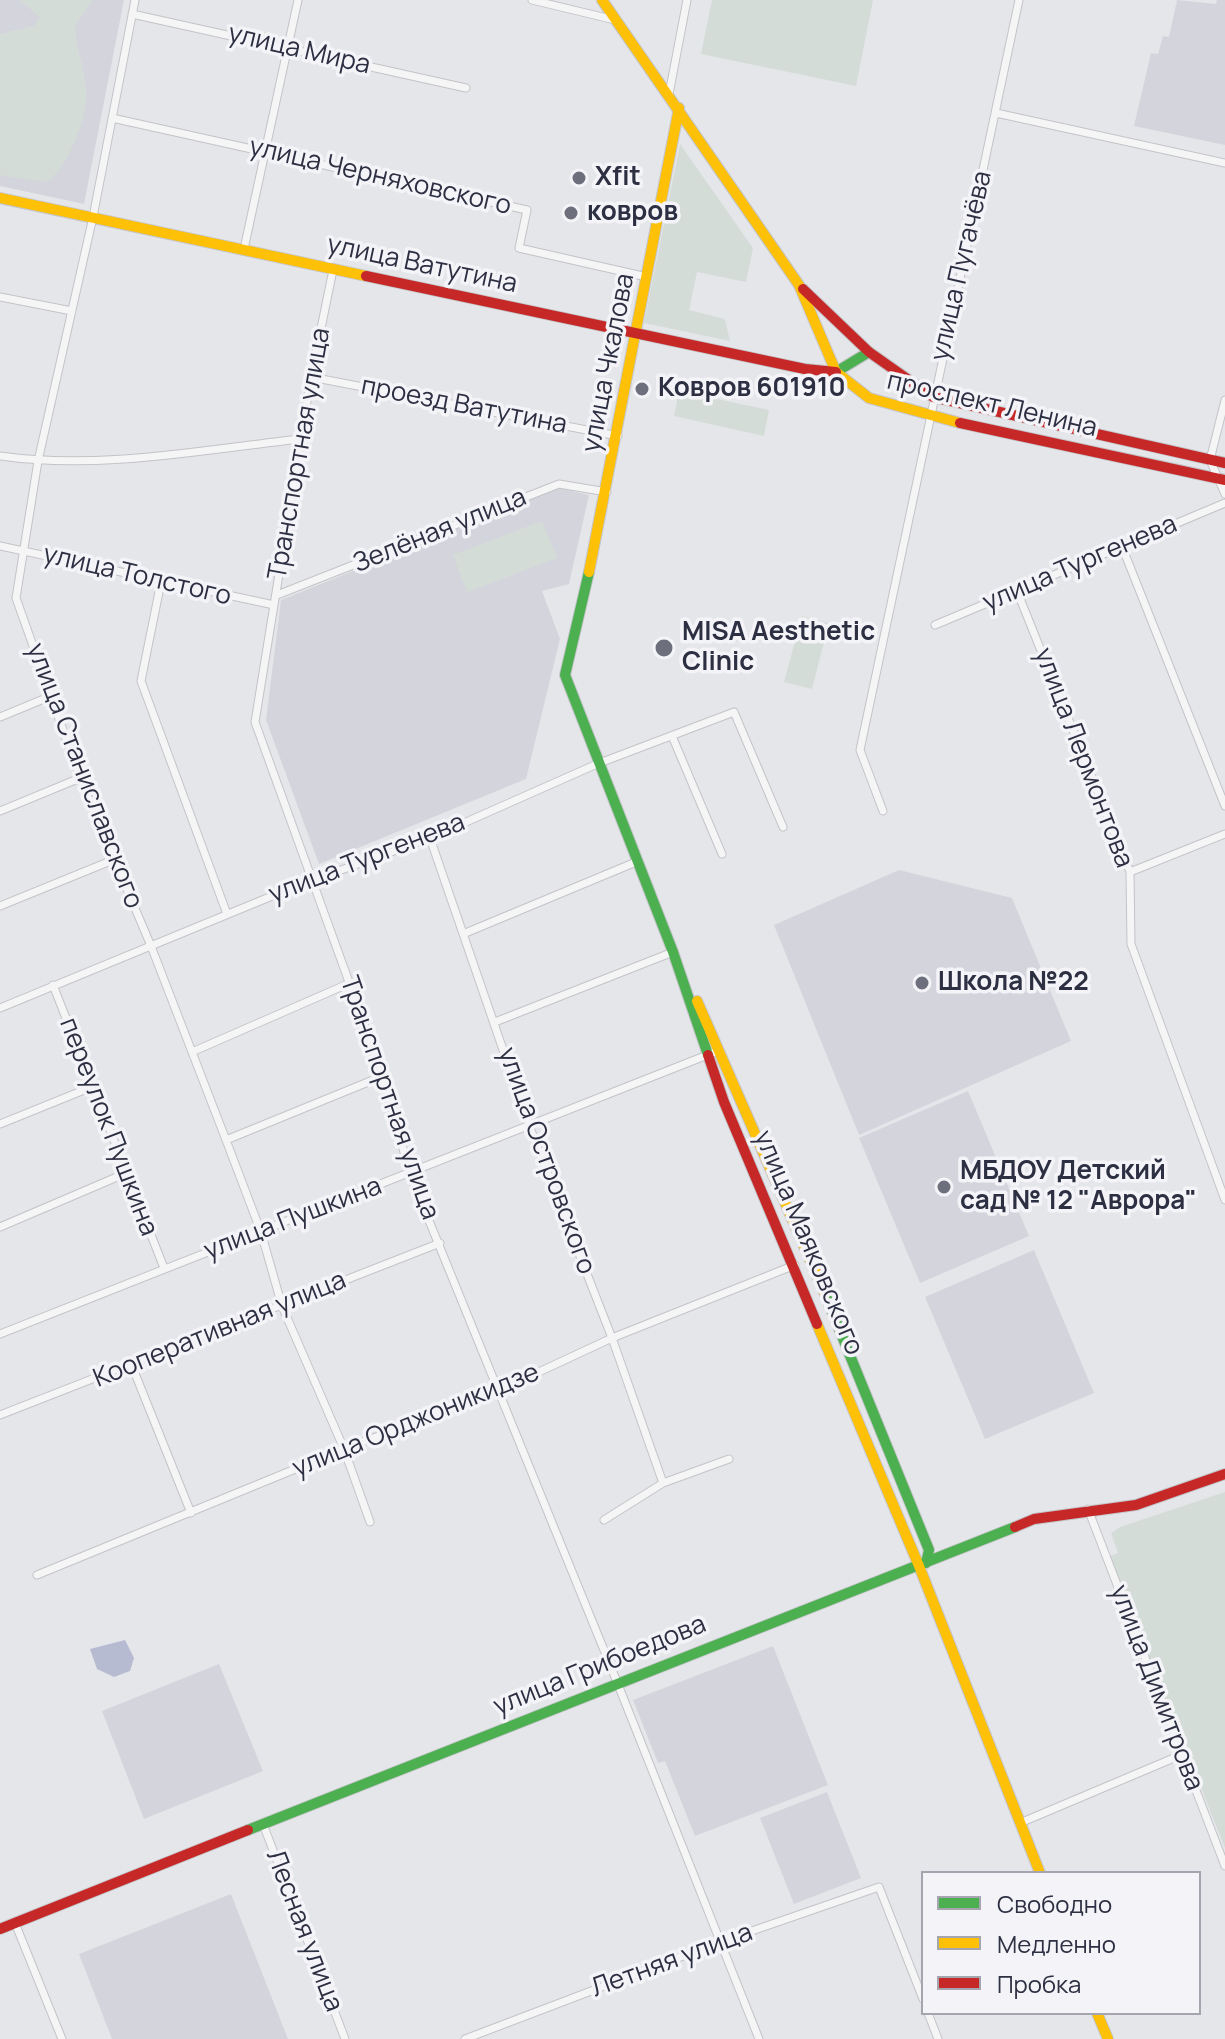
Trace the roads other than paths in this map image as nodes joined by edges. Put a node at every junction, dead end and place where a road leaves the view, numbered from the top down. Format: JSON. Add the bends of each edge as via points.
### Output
{"nodes":[{"id":1,"x":135,"y":0,"type":"edge"},
{"id":2,"x":298,"y":0,"type":"edge"},
{"id":3,"x":532,"y":0,"type":"edge"},
{"id":4,"x":602,"y":0,"type":"edge"},
{"id":5,"x":687,"y":0,"type":"edge"},
{"id":6,"x":1019,"y":0,"type":"edge"},
{"id":7,"x":132,"y":14,"type":"junction"},
{"id":8,"x":616,"y":20,"type":"junction"},
{"id":9,"x":289,"y":47,"type":"junction"},
{"id":10,"x":466,"y":88,"type":"dead end"},
{"id":11,"x":669,"y":94,"type":"junction"},
{"id":12,"x":679,"y":108,"type":"junction"},
{"id":13,"x":996,"y":113,"type":"junction"},
{"id":14,"x":112,"y":118,"type":"junction"},
{"id":15,"x":266,"y":151,"type":"junction"},
{"id":16,"x":1225,"y":163,"type":"edge"},
{"id":17,"x":0,"y":198,"type":"edge"},
{"id":18,"x":93,"y":217,"type":"junction"},
{"id":19,"x":244,"y":249,"type":"junction"},
{"id":20,"x":333,"y":270,"type":"junction"},
{"id":21,"x":647,"y":277,"type":"junction"},
{"id":22,"x":799,"y":285,"type":"junction"},
{"id":23,"x":0,"y":297,"type":"edge"},
{"id":24,"x":72,"y":311,"type":"junction"},
{"id":25,"x":637,"y":333,"type":"junction"},
{"id":26,"x":869,"y":352,"type":"junction"},
{"id":27,"x":836,"y":372,"type":"junction"},
{"id":28,"x":311,"y":377,"type":"junction"},
{"id":29,"x":933,"y":397,"type":"junction"},
{"id":30,"x":1225,"y":400,"type":"edge"},
{"id":31,"x":932,"y":416,"type":"junction"},
{"id":32,"x":618,"y":436,"type":"junction"},
{"id":33,"x":300,"y":439,"type":"junction"},
{"id":34,"x":0,"y":456,"type":"edge"},
{"id":35,"x":1210,"y":460,"type":"junction"},
{"id":36,"x":38,"y":461,"type":"junction"},
{"id":37,"x":1225,"y":463,"type":"edge"},
{"id":38,"x":1221,"y":479,"type":"edge"},
{"id":39,"x":607,"y":492,"type":"junction"},
{"id":40,"x":1225,"y":494,"type":"edge"},
{"id":41,"x":1225,"y":503,"type":"edge"},
{"id":42,"x":1121,"y":544,"type":"junction"},
{"id":43,"x":0,"y":546,"type":"edge"},
{"id":44,"x":24,"y":550,"type":"junction"},
{"id":45,"x":161,"y":582,"type":"junction"},
{"id":46,"x":1017,"y":591,"type":"junction"},
{"id":47,"x":277,"y":595,"type":"junction"},
{"id":48,"x":274,"y":605,"type":"junction"},
{"id":49,"x":578,"y":624,"type":"joint"},
{"id":50,"x":935,"y":625,"type":"dead end"},
{"id":51,"x":51,"y":696,"type":"junction"},
{"id":52,"x":0,"y":717,"type":"edge"},
{"id":53,"x":672,"y":736,"type":"junction"},
{"id":54,"x":597,"y":764,"type":"junction"},
{"id":55,"x":80,"y":778,"type":"junction"},
{"id":56,"x":1225,"y":806,"type":"edge"},
{"id":57,"x":0,"y":811,"type":"edge"},
{"id":58,"x":883,"y":811,"type":"dead end"},
{"id":59,"x":783,"y":827,"type":"dead end"},
{"id":60,"x":1225,"y":834,"type":"edge"},
{"id":61,"x":430,"y":838,"type":"junction"},
{"id":62,"x":722,"y":854,"type":"dead end"},
{"id":63,"x":113,"y":860,"type":"junction"},
{"id":64,"x":636,"y":862,"type":"junction"},
{"id":65,"x":1130,"y":872,"type":"junction"},
{"id":66,"x":313,"y":880,"type":"junction"},
{"id":67,"x":0,"y":906,"type":"edge"},
{"id":68,"x":227,"y":914,"type":"junction"},
{"id":69,"x":463,"y":934,"type":"junction"},
{"id":70,"x":151,"y":946,"type":"junction"},
{"id":71,"x":673,"y":952,"type":"junction"},
{"id":72,"x":350,"y":983,"type":"junction"},
{"id":73,"x":53,"y":985,"type":"junction"},
{"id":74,"x":0,"y":1008,"type":"edge"},
{"id":75,"x":495,"y":1022,"type":"junction"},
{"id":76,"x":715,"y":1051,"type":"junction"},
{"id":77,"x":192,"y":1052,"type":"junction"},
{"id":78,"x":383,"y":1076,"type":"junction"},
{"id":79,"x":94,"y":1086,"type":"junction"},
{"id":80,"x":0,"y":1124,"type":"edge"},
{"id":81,"x":530,"y":1128,"type":"junction"},
{"id":82,"x":226,"y":1140,"type":"junction"},
{"id":83,"x":124,"y":1174,"type":"junction"},
{"id":84,"x":410,"y":1174,"type":"junction"},
{"id":85,"x":1225,"y":1200,"type":"edge"},
{"id":86,"x":0,"y":1227,"type":"edge"},
{"id":87,"x":261,"y":1232,"type":"junction"},
{"id":88,"x":440,"y":1243,"type":"junction"},
{"id":89,"x":795,"y":1265,"type":"junction"},
{"id":90,"x":164,"y":1268,"type":"junction"},
{"id":91,"x":282,"y":1306,"type":"junction"},
{"id":92,"x":0,"y":1334,"type":"edge"},
{"id":93,"x":612,"y":1338,"type":"junction"},
{"id":94,"x":132,"y":1366,"type":"junction"},
{"id":95,"x":498,"y":1391,"type":"junction"},
{"id":96,"x":0,"y":1415,"type":"edge"},
{"id":97,"x":344,"y":1449,"type":"junction"},
{"id":98,"x":729,"y":1459,"type":"dead end"},
{"id":99,"x":1225,"y":1474,"type":"edge"},
{"id":100,"x":663,"y":1483,"type":"junction"},
{"id":101,"x":1088,"y":1509,"type":"junction"},
{"id":102,"x":191,"y":1513,"type":"junction"},
{"id":103,"x":604,"y":1520,"type":"dead end"},
{"id":104,"x":370,"y":1522,"type":"dead end"},
{"id":105,"x":923,"y":1564,"type":"junction"},
{"id":106,"x":37,"y":1575,"type":"dead end"},
{"id":107,"x":617,"y":1682,"type":"junction"},
{"id":108,"x":1181,"y":1755,"type":"junction"},
{"id":109,"x":1020,"y":1823,"type":"junction"},
{"id":110,"x":263,"y":1824,"type":"junction"},
{"id":111,"x":1225,"y":1866,"type":"edge"},
{"id":112,"x":1039,"y":1871,"type":"edge"},
{"id":113,"x":15,"y":1923,"type":"junction"},
{"id":114,"x":0,"y":1929,"type":"edge"},
{"id":115,"x":720,"y":1942,"type":"junction"},
{"id":116,"x":921,"y":1994,"type":"edge"},
{"id":117,"x":929,"y":2015,"type":"edge"},
{"id":118,"x":1098,"y":2015,"type":"edge"},
{"id":119,"x":483,"y":2036,"type":"edge"},
{"id":120,"x":62,"y":2039,"type":"edge"},
{"id":121,"x":345,"y":2039,"type":"edge"},
{"id":122,"x":465,"y":2039,"type":"edge"},
{"id":123,"x":759,"y":2039,"type":"edge"},
{"id":124,"x":938,"y":2039,"type":"edge"},
{"id":125,"x":1108,"y":2039,"type":"edge"}],
"edges":[{"from":1,"to":7,"type":"street","name":"улица Станиславского"},
{"from":2,"to":9,"type":"street"},
{"from":3,"to":8,"type":"street"},
{"from":4,"to":8,"type":"street"},
{"from":5,"to":11,"type":"street"},
{"from":6,"to":13,"type":"street","name":"улица Пугачёва"},
{"from":7,"to":9,"type":"street","name":"улица Мира"},
{"from":7,"to":14,"type":"street","name":"улица Станиславского"},
{"from":8,"to":11,"type":"street"},
{"from":9,"to":10,"type":"street","name":"улица Мира"},
{"from":9,"to":15,"type":"street"},
{"from":11,"to":12,"type":"street"},
{"from":12,"to":21,"type":"street","name":"улица Чкалова"},
{"from":12,"to":22,"type":"street"},
{"from":13,"to":16,"type":"street"},
{"from":13,"to":29,"type":"street","name":"улица Пугачёва"},
{"from":14,"to":15,"type":"street","name":"улица Черняховского"},
{"from":14,"to":18,"type":"street","name":"улица Станиславского"},
{"from":15,"to":19,"type":"street"},
{"from":15,"to":21,"type":"street","name":"улица Черняховского","via":[[527,210],[519,248]]},
{"from":17,"to":18,"type":"street","name":"улица Ватутина"},
{"from":18,"to":19,"type":"street","name":"улица Ватутина"},
{"from":18,"to":24,"type":"street","name":"улица Станиславского"},
{"from":19,"to":20,"type":"street","name":"улица Ватутина"},
{"from":20,"to":25,"type":"street","name":"улица Ватутина"},
{"from":20,"to":28,"type":"street","name":"Транспортная улица"},
{"from":21,"to":25,"type":"street","name":"улица Чкалова"},
{"from":22,"to":26,"type":"street"},
{"from":22,"to":27,"type":"street"},
{"from":23,"to":24,"type":"street"},
{"from":24,"to":36,"type":"street","name":"улица Станиславского"},
{"from":25,"to":27,"type":"street","name":"улица Ватутина"},
{"from":25,"to":32,"type":"street","name":"улица Чкалова"},
{"from":26,"to":27,"type":"street","name":"проспект Ленина"},
{"from":26,"to":29,"type":"street","name":"проспект Ленина"},
{"from":27,"to":31,"type":"street","name":"проспект Ленина","via":[[869,398]]},
{"from":28,"to":32,"type":"street","name":"проезд Ватутина"},
{"from":28,"to":33,"type":"street","name":"Транспортная улица"},
{"from":29,"to":31,"type":"street","name":"улица Пугачёва"},
{"from":29,"to":35,"type":"street","name":"проспект Ленина"},
{"from":30,"to":35,"type":"street"},
{"from":31,"to":38,"type":"street","name":"проспект Ленина"},
{"from":31,"to":58,"type":"street","name":"улица Пугачёва","via":[[860,750]]},
{"from":32,"to":39,"type":"street","name":"улица Чкалова"},
{"from":33,"to":36,"type":"street"},
{"from":33,"to":47,"type":"street","name":"Транспортная улица"},
{"from":34,"to":36,"type":"street"},
{"from":35,"to":37,"type":"street","name":"проспект Ленина"},
{"from":35,"to":38,"type":"street"},
{"from":36,"to":44,"type":"street","name":"улица Станиславского"},
{"from":38,"to":40,"type":"street"},
{"from":39,"to":47,"type":"street","name":"Зелёная улица","via":[[559,484]]},
{"from":39,"to":49,"type":"street","name":"улица Чкалова"},
{"from":41,"to":42,"type":"street","name":"улица Тургенева"},
{"from":42,"to":46,"type":"street","name":"улица Тургенева"},
{"from":42,"to":56,"type":"street"},
{"from":43,"to":44,"type":"street","name":"улица Толстого"},
{"from":44,"to":45,"type":"street","name":"улица Толстого"},
{"from":44,"to":51,"type":"street","name":"улица Станиславского","via":[[16,598]]},
{"from":45,"to":48,"type":"street","name":"улица Толстого"},
{"from":45,"to":68,"type":"street","via":[[141,681]]},
{"from":46,"to":50,"type":"street","name":"улица Тургенева"},
{"from":46,"to":65,"type":"street","name":"улица Лермонтова"},
{"from":47,"to":48,"type":"street","name":"Транспортная улица"},
{"from":48,"to":66,"type":"street","name":"Транспортная улица","via":[[255,722]]},
{"from":49,"to":54,"type":"street","name":"улица Маяковского","via":[[565,675]]},
{"from":51,"to":52,"type":"street"},
{"from":51,"to":55,"type":"street","name":"улица Станиславского"},
{"from":53,"to":54,"type":"street","name":"улица Тургенева"},
{"from":53,"to":59,"type":"street","name":"улица Тургенева","via":[[734,712]]},
{"from":53,"to":62,"type":"street"},
{"from":54,"to":61,"type":"street","name":"улица Тургенева"},
{"from":54,"to":64,"type":"street","name":"улица Маяковского"},
{"from":55,"to":57,"type":"street"},
{"from":55,"to":63,"type":"street","name":"улица Станиславского"},
{"from":60,"to":65,"type":"street"},
{"from":61,"to":66,"type":"street","name":"улица Тургенева"},
{"from":61,"to":69,"type":"street","name":"улица Островского"},
{"from":63,"to":67,"type":"street"},
{"from":63,"to":70,"type":"street","name":"улица Станиславского"},
{"from":64,"to":69,"type":"street"},
{"from":64,"to":71,"type":"street","name":"улица Маяковского"},
{"from":65,"to":85,"type":"street","name":"улица Лермонтова","via":[[1131,944]]},
{"from":66,"to":68,"type":"street","name":"улица Тургенева"},
{"from":66,"to":72,"type":"street","name":"Транспортная улица"},
{"from":68,"to":70,"type":"street","name":"улица Тургенева"},
{"from":69,"to":75,"type":"street","name":"улица Островского"},
{"from":70,"to":73,"type":"street","name":"улица Тургенева"},
{"from":70,"to":77,"type":"street","name":"улица Станиславского"},
{"from":71,"to":75,"type":"street"},
{"from":71,"to":76,"type":"street","name":"улица Маяковского"},
{"from":72,"to":77,"type":"street"},
{"from":72,"to":78,"type":"street","name":"Транспортная улица"},
{"from":73,"to":74,"type":"street","name":"улица Тургенева"},
{"from":73,"to":79,"type":"street","name":"переулок Пушкина"},
{"from":75,"to":81,"type":"street","name":"улица Островского"},
{"from":76,"to":81,"type":"street","name":"улица Пушкина"},
{"from":76,"to":89,"type":"street","name":"улица Маяковского","via":[[724,1102]]},
{"from":76,"to":105,"type":"street","name":"улица Маяковского","via":[[836,1320],[929,1550]]},
{"from":77,"to":82,"type":"street","name":"улица Станиславского"},
{"from":78,"to":82,"type":"street"},
{"from":78,"to":84,"type":"street","name":"Транспортная улица"},
{"from":79,"to":80,"type":"street"},
{"from":79,"to":83,"type":"street","name":"переулок Пушкина"},
{"from":81,"to":84,"type":"street","name":"улица Пушкина"},
{"from":81,"to":93,"type":"street","name":"улица Островского"},
{"from":82,"to":87,"type":"street","name":"улица Станиславского"},
{"from":83,"to":86,"type":"street"},
{"from":83,"to":90,"type":"street","name":"переулок Пушкина"},
{"from":84,"to":87,"type":"street","name":"улица Пушкина"},
{"from":84,"to":88,"type":"street","name":"Транспортная улица"},
{"from":87,"to":90,"type":"street","name":"улица Пушкина"},
{"from":87,"to":91,"type":"street","name":"улица Станиславского"},
{"from":88,"to":91,"type":"street","name":"Кооперативная улица"},
{"from":88,"to":95,"type":"street","name":"Транспортная улица"},
{"from":89,"to":93,"type":"street","name":"улица Орджоникидзе"},
{"from":89,"to":105,"type":"street","name":"улица Маяковского"},
{"from":90,"to":92,"type":"street","name":"улица Пушкина"},
{"from":91,"to":94,"type":"street","name":"Кооперативная улица"},
{"from":91,"to":97,"type":"street","name":"улица Станиславского"},
{"from":93,"to":95,"type":"street","name":"улица Орджоникидзе"},
{"from":93,"to":100,"type":"street","name":"улица Островского"},
{"from":94,"to":96,"type":"street","name":"Кооперативная улица"},
{"from":94,"to":102,"type":"street"},
{"from":95,"to":97,"type":"street","name":"улица Орджоникидзе"},
{"from":95,"to":107,"type":"street","name":"Транспортная улица"},
{"from":97,"to":102,"type":"street","name":"улица Орджоникидзе"},
{"from":97,"to":104,"type":"street","name":"улица Станиславского"},
{"from":98,"to":100,"type":"street"},
{"from":99,"to":101,"type":"street","name":"улица Грибоедова","via":[[1136,1505]]},
{"from":100,"to":103,"type":"street"},
{"from":101,"to":105,"type":"street","name":"улица Грибоедова","via":[[1034,1519]]},
{"from":101,"to":108,"type":"street","name":"улица Димитрова"},
{"from":102,"to":106,"type":"street","name":"улица Орджоникидзе"},
{"from":105,"to":107,"type":"street","name":"улица Грибоедова"},
{"from":105,"to":109,"type":"street","name":"улица Маяковского"},
{"from":107,"to":110,"type":"street","name":"улица Грибоедова"},
{"from":107,"to":115,"type":"street","name":"Транспортная улица"},
{"from":108,"to":109,"type":"street"},
{"from":108,"to":111,"type":"street","name":"улица Димитрова"},
{"from":109,"to":112,"type":"street","name":"улица Маяковского"},
{"from":110,"to":113,"type":"street","name":"улица Грибоедова"},
{"from":110,"to":121,"type":"street","name":"Лесная улица"},
{"from":113,"to":114,"type":"street","name":"улица Грибоедова"},
{"from":113,"to":120,"type":"street"},
{"from":115,"to":116,"type":"street","name":"Летняя улица","via":[[879,1887]]},
{"from":115,"to":119,"type":"street","name":"Летняя улица"},
{"from":115,"to":123,"type":"street","name":"Транспортная улица"},
{"from":117,"to":124,"type":"street"},
{"from":118,"to":125,"type":"street"},
{"from":119,"to":122,"type":"street","name":"Летняя улица"}]}
